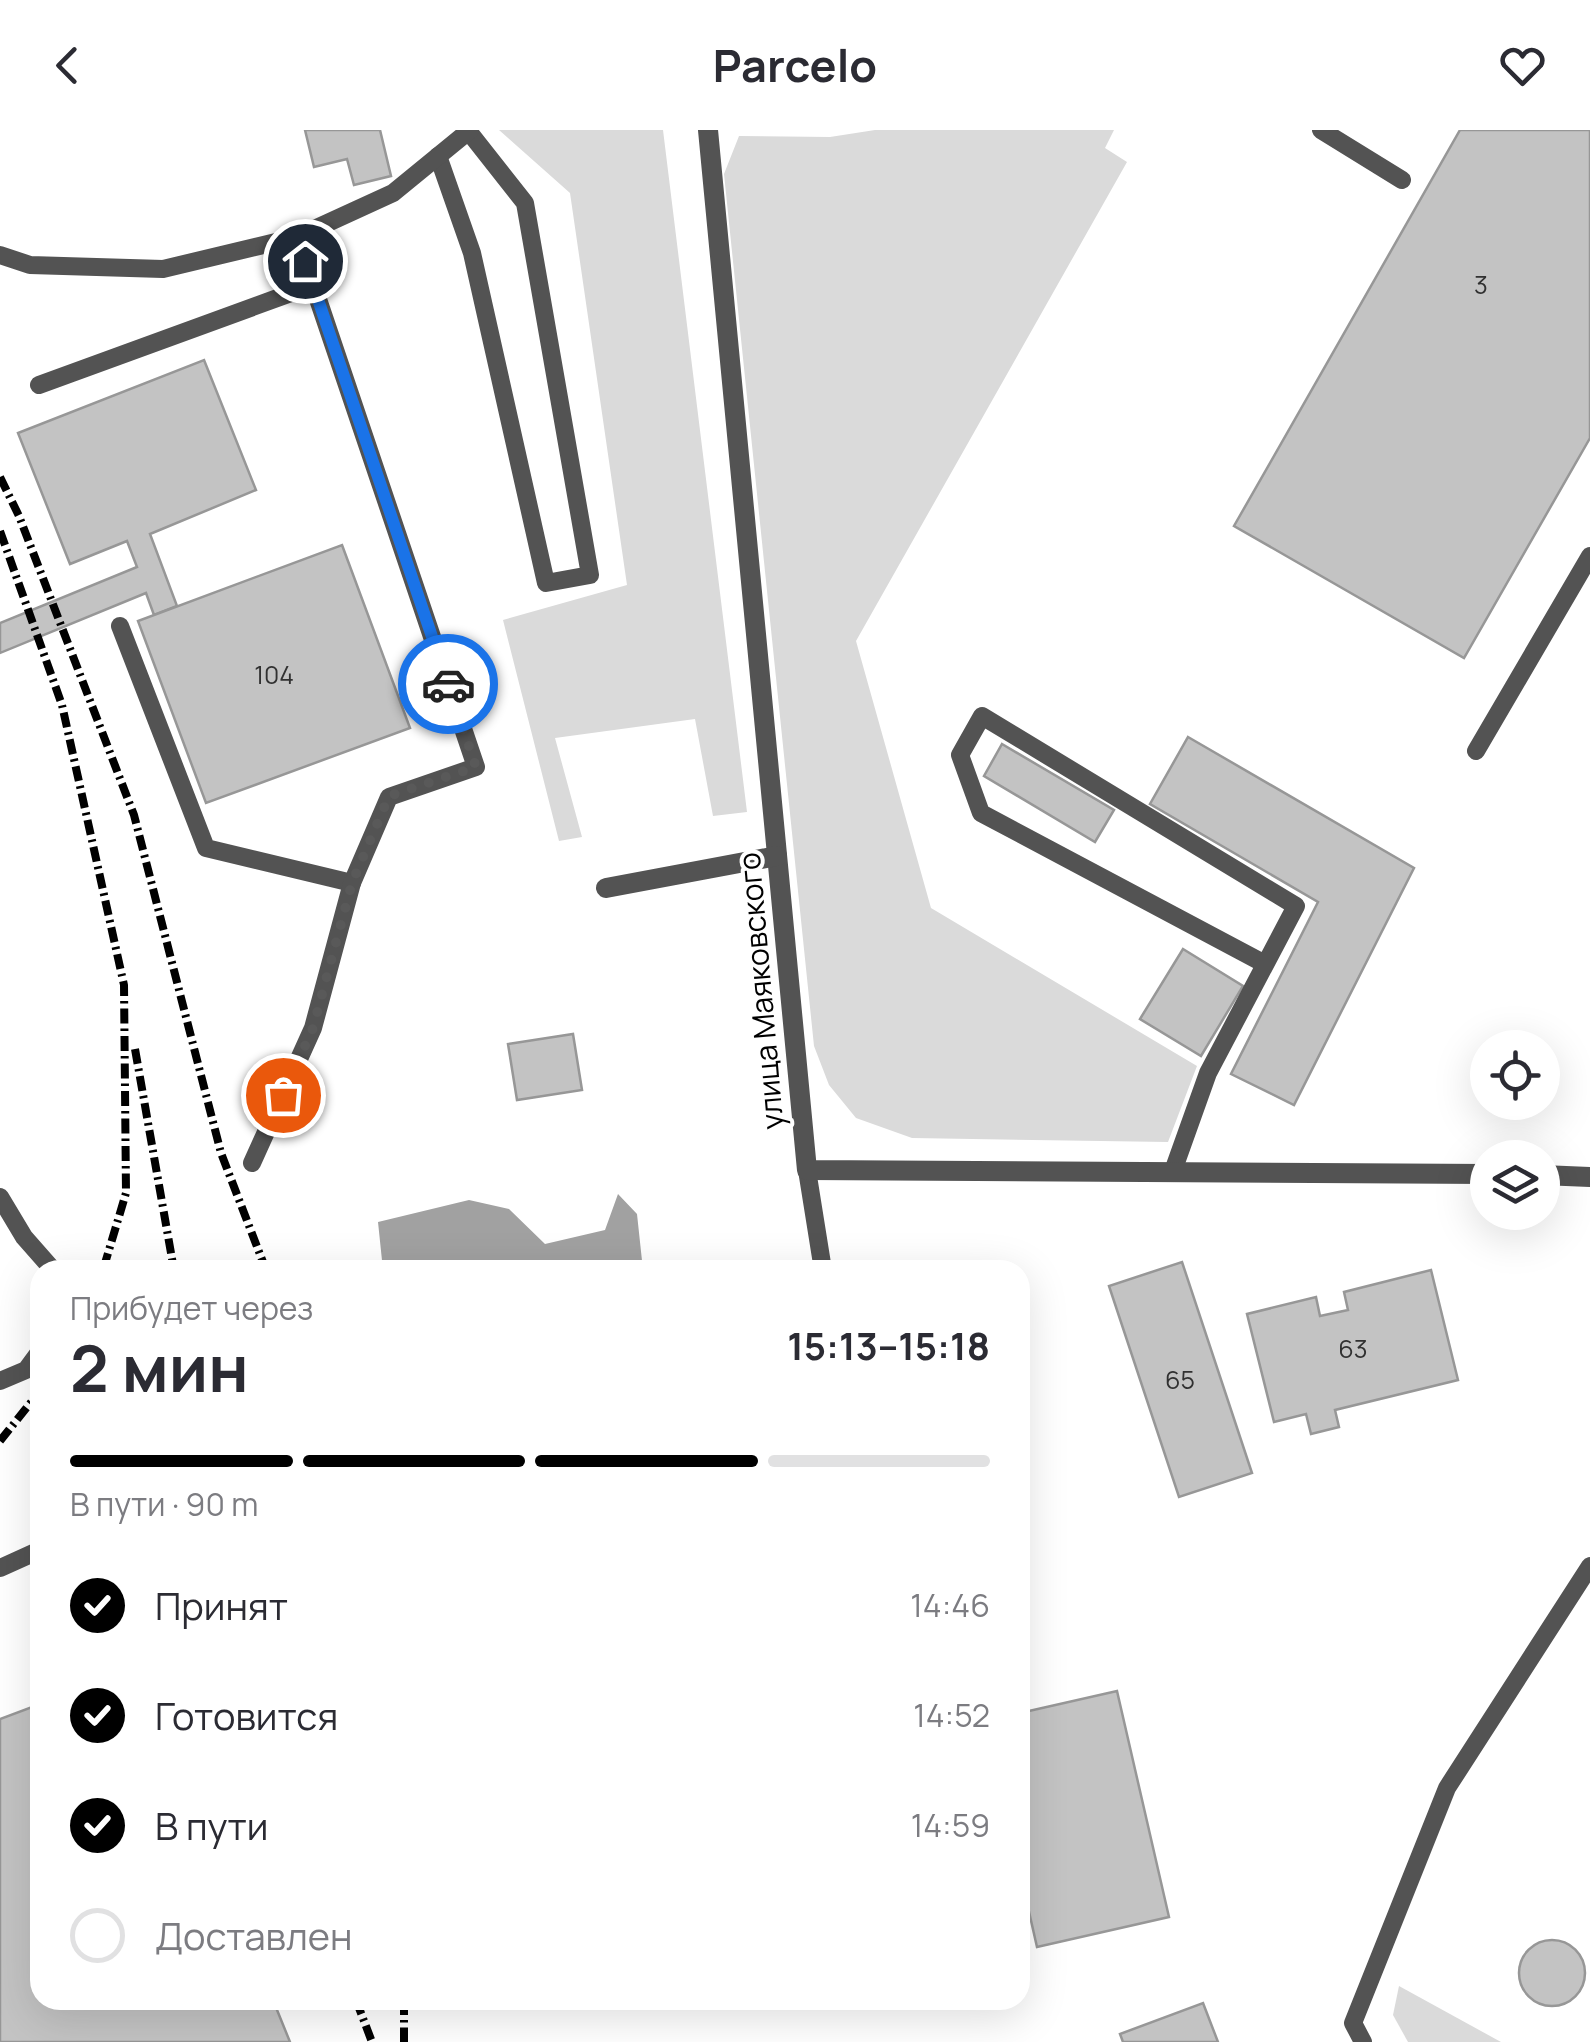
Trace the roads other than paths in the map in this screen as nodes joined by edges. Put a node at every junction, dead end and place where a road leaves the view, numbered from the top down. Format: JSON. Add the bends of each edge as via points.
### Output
{"nodes":[{"id":1,"x":708,"y":130,"type":"edge"},
{"id":2,"x":1321,"y":130,"type":"edge"},
{"id":3,"x":470,"y":131,"type":"edge"},
{"id":4,"x":438,"y":156,"type":"junction"},
{"id":5,"x":1402,"y":180,"type":"dead end"},
{"id":6,"x":297,"y":237,"type":"junction"},
{"id":7,"x":0,"y":256,"type":"edge"},
{"id":8,"x":313,"y":285,"type":"junction"},
{"id":9,"x":39,"y":385,"type":"dead end"},
{"id":10,"x":1590,"y":556,"type":"edge"},
{"id":11,"x":120,"y":626,"type":"dead end"},
{"id":12,"x":1476,"y":751,"type":"dead end"},
{"id":13,"x":777,"y":856,"type":"junction"},
{"id":14,"x":352,"y":883,"type":"junction"},
{"id":15,"x":606,"y":888,"type":"dead end"},
{"id":16,"x":1265,"y":964,"type":"junction"},
{"id":17,"x":252,"y":1162,"type":"dead end"},
{"id":18,"x":807,"y":1170,"type":"junction"},
{"id":19,"x":1174,"y":1170,"type":"junction"},
{"id":20,"x":1470,"y":1174,"type":"edge"},
{"id":21,"x":1560,"y":1176,"type":"edge"},
{"id":22,"x":1590,"y":1177,"type":"edge"},
{"id":23,"x":0,"y":1197,"type":"edge"},
{"id":24,"x":44,"y":1260,"type":"edge"},
{"id":25,"x":820,"y":1260,"type":"edge"},
{"id":26,"x":30,"y":1365,"type":"edge"},
{"id":27,"x":0,"y":1381,"type":"edge"},
{"id":28,"x":30,"y":1554,"type":"edge"},
{"id":29,"x":1590,"y":1566,"type":"edge"},
{"id":30,"x":0,"y":1568,"type":"edge"},
{"id":31,"x":1363,"y":2042,"type":"edge"}],
"edges":[{"from":1,"to":13,"type":"street","name":"улица Маяковского"},
{"from":2,"to":5,"type":"lane"},
{"from":3,"to":4,"type":"lane"},
{"from":3,"to":4,"type":"lane","via":[[525,203],[590,575],[546,584],[472,252]]},
{"from":4,"to":6,"type":"lane","via":[[393,192]]},
{"from":6,"to":7,"type":"lane","via":[[163,269],[30,265]]},
{"from":6,"to":8,"type":"lane"},
{"from":8,"to":9,"type":"lane"},
{"from":8,"to":14,"type":"lane","via":[[476,767],[389,796]]},
{"from":10,"to":12,"type":"lane"},
{"from":11,"to":14,"type":"lane","via":[[206,848]]},
{"from":13,"to":15,"type":"street"},
{"from":13,"to":18,"type":"street","name":"улица Маяковского"},
{"from":14,"to":17,"type":"lane","via":[[313,1028]]},
{"from":16,"to":16,"type":"lane","via":[[1296,906],[982,716],[960,756],[981,813]]},
{"from":16,"to":19,"type":"lane","via":[[1208,1073]]},
{"from":18,"to":19,"type":"street","name":"улица Маяковского"},
{"from":18,"to":25,"type":"lane"},
{"from":19,"to":20,"type":"street","name":"улица Маяковского"},
{"from":21,"to":22,"type":"street"},
{"from":23,"to":24,"type":"lane"},
{"from":26,"to":27,"type":"lane"},
{"from":28,"to":30,"type":"lane"},
{"from":29,"to":31,"type":"lane","via":[[1447,1788],[1352,2023]]}]}
